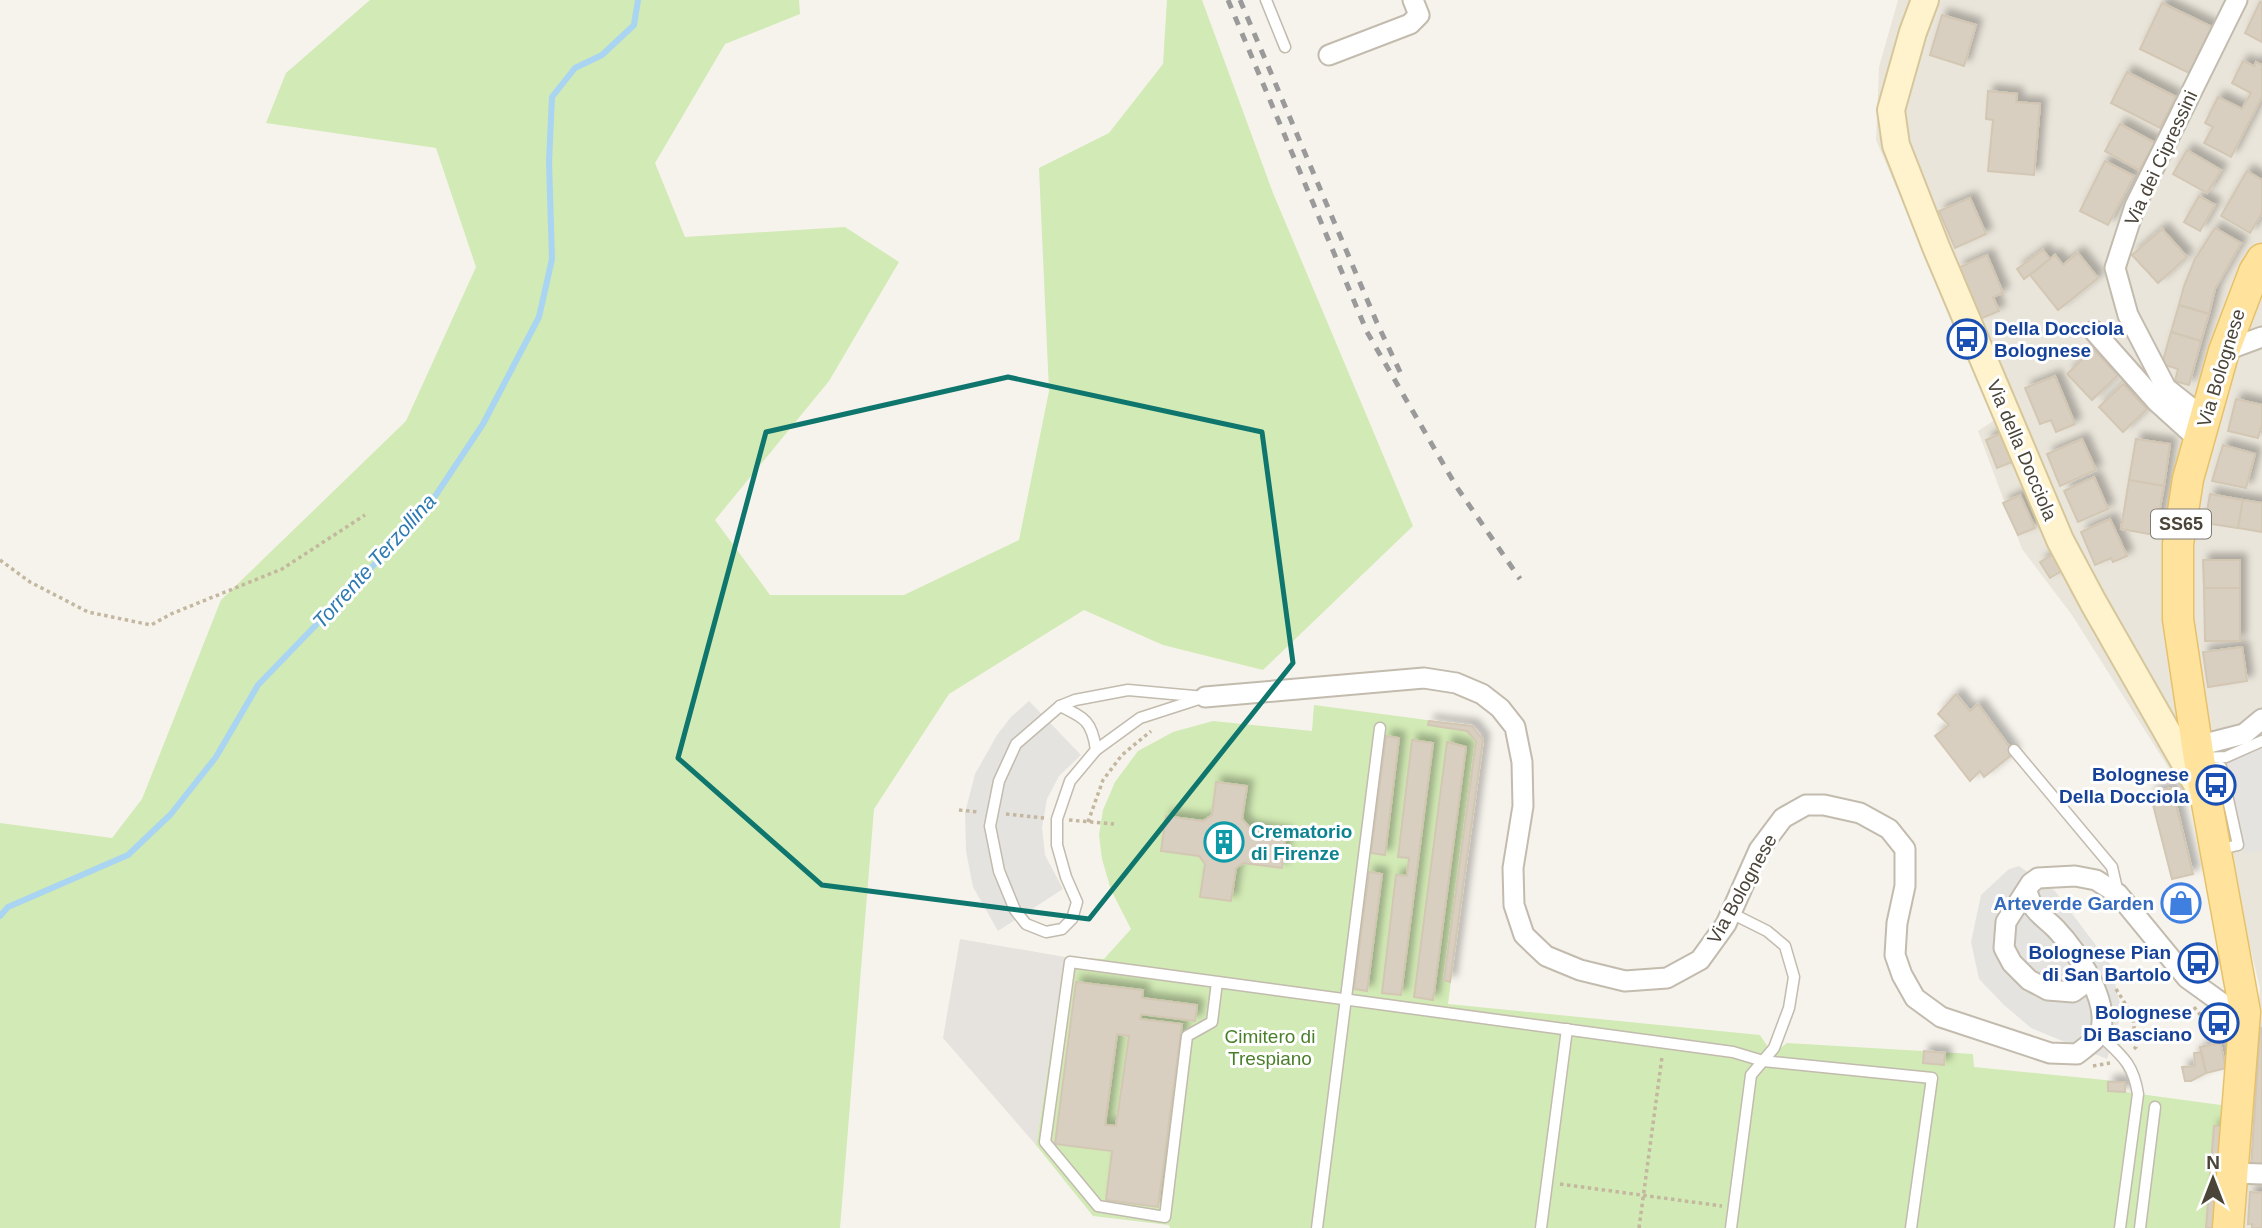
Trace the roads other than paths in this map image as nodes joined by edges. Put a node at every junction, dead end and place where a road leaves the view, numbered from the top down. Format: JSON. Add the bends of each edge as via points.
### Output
{"nodes":[{"id":1,"x":1266,"y":0,"type":"edge"},
{"id":2,"x":1413,"y":0,"type":"edge"},
{"id":3,"x":1925,"y":0,"type":"edge"},
{"id":4,"x":2237,"y":0,"type":"edge"},
{"id":5,"x":1284,"y":47,"type":"dead end"},
{"id":6,"x":1329,"y":55,"type":"dead end"},
{"id":7,"x":2259,"y":271,"type":"edge"},
{"id":8,"x":2094,"y":331,"type":"dead end"},
{"id":9,"x":2262,"y":337,"type":"edge"},
{"id":10,"x":2224,"y":351,"type":"junction"},
{"id":11,"x":2202,"y":430,"type":"junction"},
{"id":12,"x":1205,"y":697,"type":"junction"},
{"id":13,"x":1060,"y":706,"type":"junction"},
{"id":14,"x":2262,"y":719,"type":"edge"},
{"id":15,"x":1380,"y":728,"type":"dead end"},
{"id":16,"x":2262,"y":741,"type":"edge"},
{"id":17,"x":1096,"y":750,"type":"junction"},
{"id":18,"x":2014,"y":750,"type":"dead end"},
{"id":19,"x":2199,"y":758,"type":"junction"},
{"id":20,"x":2207,"y":801,"type":"junction"},
{"id":21,"x":2217,"y":850,"type":"junction"},
{"id":22,"x":2027,"y":891,"type":"junction"},
{"id":23,"x":2118,"y":894,"type":"junction"},
{"id":24,"x":1731,"y":913,"type":"junction"},
{"id":25,"x":2087,"y":972,"type":"junction"},
{"id":26,"x":1217,"y":982,"type":"junction"},
{"id":27,"x":1346,"y":1000,"type":"junction"},
{"id":28,"x":2245,"y":1012,"type":"junction"},
{"id":29,"x":1567,"y":1029,"type":"junction"},
{"id":30,"x":2100,"y":1035,"type":"junction"},
{"id":31,"x":1763,"y":1060,"type":"junction"},
{"id":32,"x":2155,"y":1107,"type":"dead end"},
{"id":33,"x":2248,"y":1173,"type":"edge"},
{"id":34,"x":1317,"y":1228,"type":"edge"},
{"id":35,"x":1541,"y":1228,"type":"edge"},
{"id":36,"x":1731,"y":1228,"type":"edge"},
{"id":37,"x":1911,"y":1228,"type":"edge"},
{"id":38,"x":2120,"y":1228,"type":"edge"},
{"id":39,"x":2140,"y":1228,"type":"edge"},
{"id":40,"x":2228,"y":1228,"type":"edge"}],
"edges":[{"from":1,"to":5,"type":"lane"},
{"from":2,"to":6,"type":"street","via":[[1419,15],[1410,24]]},
{"from":3,"to":20,"type":"street","name":"Via della Docciola","via":[[1891,110],[1896,145],[2060,540]]},
{"from":4,"to":11,"type":"street","name":"Via dei Cipressini","via":[[2135,206],[2115,268],[2128,315],[2166,388]]},
{"from":7,"to":10,"type":"main road","name":"Via Bolognese","number":"SS65"},
{"from":8,"to":11,"type":"street","name":"Via Bolognese","via":[[2149,394]]},
{"from":9,"to":10,"type":"street"},
{"from":10,"to":11,"type":"main road","name":"Via Bolognese","number":"SS65"},
{"from":11,"to":19,"type":"main road","name":"Via Bolognese","number":"SS65","via":[[2188,479],[2178,544],[2178,619]]},
{"from":12,"to":13,"type":"lane","via":[[1128,690]]},
{"from":12,"to":17,"type":"lane","via":[[1140,718]]},
{"from":12,"to":24,"type":"street","name":"Via Bolognese","via":[[1424,678],[1482,694],[1514,727],[1522,762],[1523,806],[1513,868],[1514,905],[1524,935],[1546,956],[1580,970],[1625,981],[1667,978],[1700,960]]},
{"from":13,"to":17,"type":"lane","via":[[1082,716],[1093,730]]},
{"from":13,"to":17,"type":"lane","via":[[1016,744],[999,781],[990,826],[999,872],[1015,910],[1026,924],[1046,932],[1062,929],[1072,919],[1077,902],[1057,845],[1057,819],[1070,781]]},
{"from":14,"to":19,"type":"street"},
{"from":15,"to":27,"type":"lane"},
{"from":16,"to":19,"type":"lane","via":[[2226,757]]},
{"from":18,"to":23,"type":"lane","via":[[2112,867]]},
{"from":19,"to":20,"type":"main road","name":"Via Bolognese","number":"SS65"},
{"from":19,"to":21,"type":"lane","via":[[2221,766],[2238,845]]},
{"from":20,"to":21,"type":"main road","name":"Via Bolognese","number":"SS65"},
{"from":21,"to":28,"type":"main road","name":"Via Bolognese","number":"SS65"},
{"from":22,"to":23,"type":"street","via":[[2038,878],[2075,876],[2096,880]]},
{"from":22,"to":25,"type":"street","via":[[2038,915],[2055,928]]},
{"from":22,"to":25,"type":"street","via":[[2006,922],[2004,948],[2012,963],[2048,990],[2073,992]]},
{"from":23,"to":28,"type":"street","via":[[2187,978],[2230,1009]]},
{"from":24,"to":30,"type":"street","name":"Via Bolognese","via":[[1759,850],[1783,818],[1806,805],[1860,813],[1889,829],[1905,849],[1895,955],[1914,998],[1941,1017],[2050,1053],[2077,1054]]},
{"from":24,"to":31,"type":"lane","via":[[1785,946],[1794,977],[1774,1048]]},
{"from":25,"to":30,"type":"street","via":[[2103,1019]]},
{"from":26,"to":26,"type":"lane","via":[[1070,962],[1045,1142],[1098,1206],[1165,1217],[1187,1036],[1212,1022]]},
{"from":26,"to":27,"type":"lane"},
{"from":27,"to":29,"type":"lane"},
{"from":27,"to":34,"type":"lane"},
{"from":28,"to":33,"type":"main road","name":"Via Bolognese","number":"SS65"},
{"from":29,"to":31,"type":"lane"},
{"from":29,"to":35,"type":"lane"},
{"from":30,"to":38,"type":"lane","via":[[2135,1073],[2138,1094]]},
{"from":31,"to":36,"type":"lane","via":[[1751,1075]]},
{"from":31,"to":37,"type":"lane","via":[[1932,1079]]},
{"from":32,"to":39,"type":"lane"},
{"from":33,"to":40,"type":"main road","name":"Via Bolognese","number":"SS65"}]}
